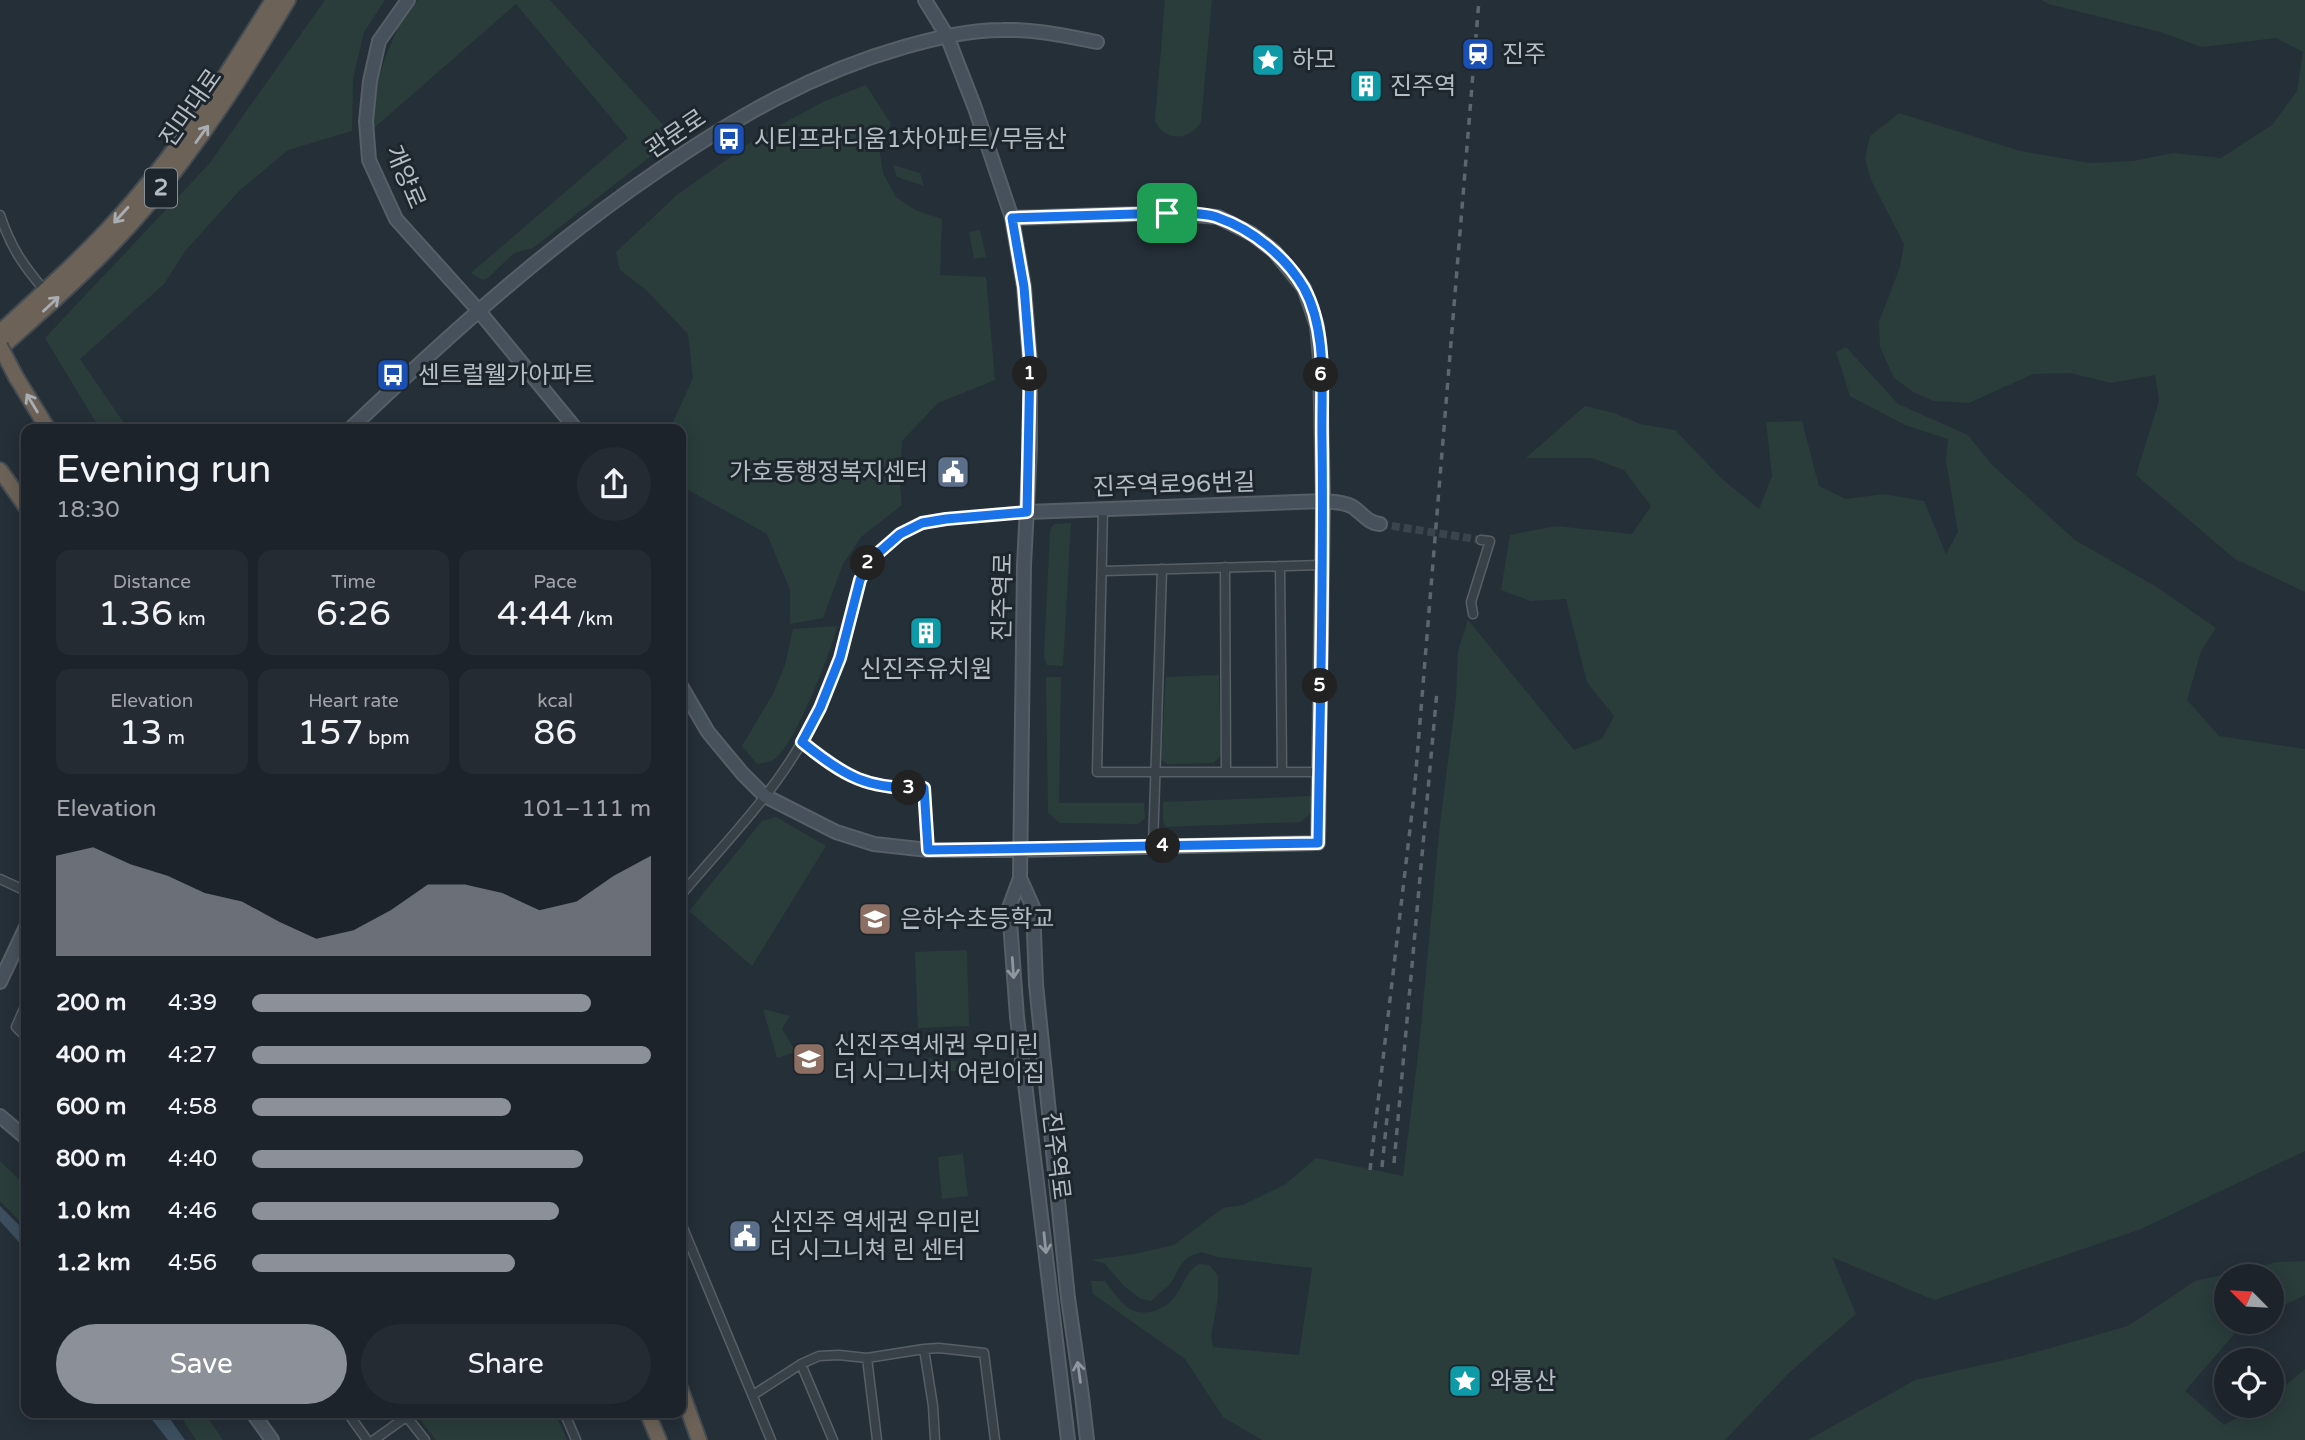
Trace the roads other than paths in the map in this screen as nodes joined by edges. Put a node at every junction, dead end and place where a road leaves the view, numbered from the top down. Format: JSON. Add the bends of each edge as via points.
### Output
{"nodes":[{"id":1,"x":262,"y":0,"type":"edge"},
{"id":2,"x":273,"y":0,"type":"edge"},
{"id":3,"x":288,"y":0,"type":"edge"},
{"id":4,"x":408,"y":0,"type":"edge"},
{"id":5,"x":925,"y":0,"type":"edge"},
{"id":6,"x":251,"y":35,"type":"junction"},
{"id":7,"x":947,"y":36,"type":"junction"},
{"id":8,"x":1097,"y":42,"type":"dead end"},
{"id":9,"x":0,"y":215,"type":"edge"},
{"id":10,"x":1012,"y":218,"type":"junction"},
{"id":11,"x":45,"y":291,"type":"junction"},
{"id":12,"x":478,"y":310,"type":"junction"},
{"id":13,"x":0,"y":331,"type":"edge"},
{"id":14,"x":0,"y":348,"type":"edge"},
{"id":15,"x":45,"y":424,"type":"edge"},
{"id":16,"x":355,"y":424,"type":"edge"},
{"id":17,"x":572,"y":424,"type":"edge"},
{"id":18,"x":0,"y":470,"type":"edge"},
{"id":19,"x":21,"y":500,"type":"edge"},
{"id":20,"x":1323,"y":501,"type":"junction"},
{"id":21,"x":1104,"y":509,"type":"junction"},
{"id":22,"x":1027,"y":512,"type":"junction"},
{"id":23,"x":1380,"y":524,"type":"tunnel mouth"},
{"id":24,"x":1481,"y":540,"type":"dead end"},
{"id":25,"x":1321,"y":565,"type":"junction"},
{"id":26,"x":1280,"y":566,"type":"junction"},
{"id":27,"x":1225,"y":568,"type":"junction"},
{"id":28,"x":1162,"y":569,"type":"junction"},
{"id":29,"x":1103,"y":570,"type":"junction"},
{"id":30,"x":1473,"y":614,"type":"dead end"},
{"id":31,"x":686,"y":695,"type":"edge"},
{"id":32,"x":802,"y":742,"type":"junction"},
{"id":33,"x":1282,"y":771,"type":"junction"},
{"id":34,"x":1156,"y":772,"type":"junction"},
{"id":35,"x":1226,"y":772,"type":"junction"},
{"id":36,"x":1319,"y":772,"type":"junction"},
{"id":37,"x":765,"y":796,"type":"junction"},
{"id":38,"x":1153,"y":847,"type":"junction"},
{"id":39,"x":1019,"y":849,"type":"junction"},
{"id":40,"x":928,"y":850,"type":"junction"},
{"id":41,"x":1020,"y":878,"type":"junction"},
{"id":42,"x":0,"y":879,"type":"edge"},
{"id":43,"x":21,"y":889,"type":"edge"},
{"id":44,"x":686,"y":889,"type":"edge"},
{"id":45,"x":21,"y":935,"type":"edge"},
{"id":46,"x":5,"y":959,"type":"edge"},
{"id":47,"x":0,"y":982,"type":"edge"},
{"id":48,"x":21,"y":1016,"type":"edge"},
{"id":49,"x":21,"y":1032,"type":"edge"},
{"id":50,"x":0,"y":1116,"type":"edge"},
{"id":51,"x":21,"y":1134,"type":"edge"},
{"id":52,"x":686,"y":1235,"type":"edge"},
{"id":53,"x":924,"y":1349,"type":"junction"},
{"id":54,"x":867,"y":1358,"type":"junction"},
{"id":55,"x":801,"y":1364,"type":"junction"},
{"id":56,"x":753,"y":1395,"type":"junction"},
{"id":57,"x":686,"y":1404,"type":"edge"},
{"id":58,"x":256,"y":1418,"type":"edge"},
{"id":59,"x":351,"y":1418,"type":"edge"},
{"id":60,"x":402,"y":1418,"type":"edge"},
{"id":61,"x":410,"y":1418,"type":"edge"},
{"id":62,"x":567,"y":1418,"type":"edge"},
{"id":63,"x":650,"y":1418,"type":"edge"},
{"id":64,"x":272,"y":1440,"type":"edge"},
{"id":65,"x":367,"y":1440,"type":"edge"},
{"id":66,"x":374,"y":1440,"type":"edge"},
{"id":67,"x":425,"y":1440,"type":"edge"},
{"id":68,"x":576,"y":1440,"type":"edge"},
{"id":69,"x":659,"y":1440,"type":"edge"},
{"id":70,"x":699,"y":1440,"type":"edge"},
{"id":71,"x":771,"y":1440,"type":"edge"},
{"id":72,"x":833,"y":1440,"type":"edge"},
{"id":73,"x":877,"y":1440,"type":"edge"},
{"id":74,"x":935,"y":1440,"type":"edge"},
{"id":75,"x":995,"y":1440,"type":"edge"},
{"id":76,"x":1068,"y":1440,"type":"edge"},
{"id":77,"x":1087,"y":1440,"type":"edge"}],
"edges":[{"from":1,"to":6,"type":"highway","via":[[252,16]]},
{"from":2,"to":6,"type":"highway","name":"진마대로","number":"2"},
{"from":14,"to":3,"type":"highway","name":"진마대로","number":"2","one_way":true,"via":[[144,209],[217,113]]},
{"from":4,"to":12,"type":"street","name":"개양로","via":[[379,41],[366,121],[369,160],[396,219]]},
{"from":5,"to":7,"type":"street","name":"진주역로"},
{"from":6,"to":11,"type":"highway","name":"진마대로","number":"2","one_way":true,"via":[[162,166],[99,239]]},
{"from":7,"to":8,"type":"street","name":"관문로","via":[[1028,30]]},
{"from":7,"to":10,"type":"street","name":"진주역로"},
{"from":7,"to":12,"type":"street","name":"관문로","via":[[851,64],[753,109],[635,186]]},
{"from":9,"to":11,"type":"street","via":[[9,243]]},
{"from":10,"to":20,"type":"street","via":[[1167,213],[1218,217],[1274,251],[1304,288],[1317,326]]},
{"from":10,"to":22,"type":"street","name":"진주역로","via":[[1030,362]]},
{"from":11,"to":13,"type":"highway","name":"진마대로","number":"2"},
{"from":12,"to":16,"type":"street","name":"관문로"},
{"from":12,"to":17,"type":"street","name":"개양로"},
{"from":15,"to":14,"type":"highway","one_way":true,"bridge":true},
{"from":18,"to":19,"type":"highway"},
{"from":20,"to":21,"type":"street","name":"진주역로96번길"},
{"from":20,"to":23,"type":"street","name":"진주역로96번길","via":[[1345,503]]},
{"from":20,"to":25,"type":"street"},
{"from":21,"to":22,"type":"street","name":"진주역로96번길"},
{"from":21,"to":29,"type":"street"},
{"from":22,"to":32,"type":"street","via":[[922,523],[900,534],[869,561],[840,658]]},
{"from":22,"to":39,"type":"street","name":"진주역로"},
{"from":24,"to":30,"type":"street","via":[[1490,541],[1471,603]]},
{"from":25,"to":26,"type":"street"},
{"from":25,"to":36,"type":"street"},
{"from":26,"to":27,"type":"street"},
{"from":26,"to":33,"type":"street"},
{"from":27,"to":28,"type":"street"},
{"from":27,"to":35,"type":"street"},
{"from":28,"to":29,"type":"street"},
{"from":28,"to":34,"type":"street"},
{"from":29,"to":34,"type":"street","via":[[1097,772]]},
{"from":31,"to":37,"type":"street","via":[[708,732]]},
{"from":32,"to":37,"type":"street"},
{"from":32,"to":40,"type":"street","via":[[832,767],[864,781],[893,789],[924,788]]},
{"from":33,"to":35,"type":"street"},
{"from":33,"to":36,"type":"street"},
{"from":34,"to":35,"type":"street"},
{"from":34,"to":38,"type":"street"},
{"from":36,"to":38,"type":"street","via":[[1318,843]]},
{"from":37,"to":40,"type":"street","via":[[836,832],[874,844]]},
{"from":37,"to":44,"type":"street"},
{"from":38,"to":39,"type":"street"},
{"from":39,"to":40,"type":"street"},
{"from":39,"to":41,"type":"street","name":"진주역로"},
{"from":41,"to":76,"type":"street","name":"진주역로","one_way":true,"via":[[1009,908],[1017,1017]]},
{"from":77,"to":41,"type":"street","name":"진주역로","one_way":true,"via":[[1048,1110],[1033,907]]},
{"from":42,"to":43,"type":"street"},
{"from":45,"to":46,"type":"street"},
{"from":46,"to":47,"type":"street"},
{"from":48,"to":49,"type":"street","via":[[16,1027]]},
{"from":50,"to":51,"type":"street"},
{"from":52,"to":56,"type":"street"},
{"from":53,"to":54,"type":"street"},
{"from":53,"to":74,"type":"street"},
{"from":53,"to":75,"type":"street","via":[[984,1353]]},
{"from":54,"to":55,"type":"street","via":[[829,1355]]},
{"from":54,"to":73,"type":"street"},
{"from":55,"to":56,"type":"street"},
{"from":55,"to":72,"type":"street"},
{"from":56,"to":71,"type":"street"},
{"from":57,"to":70,"type":"highway"},
{"from":58,"to":64,"type":"street"},
{"from":59,"to":65,"type":"street"},
{"from":60,"to":66,"type":"street"},
{"from":61,"to":67,"type":"street"},
{"from":62,"to":68,"type":"street"},
{"from":63,"to":69,"type":"highway"}]}
